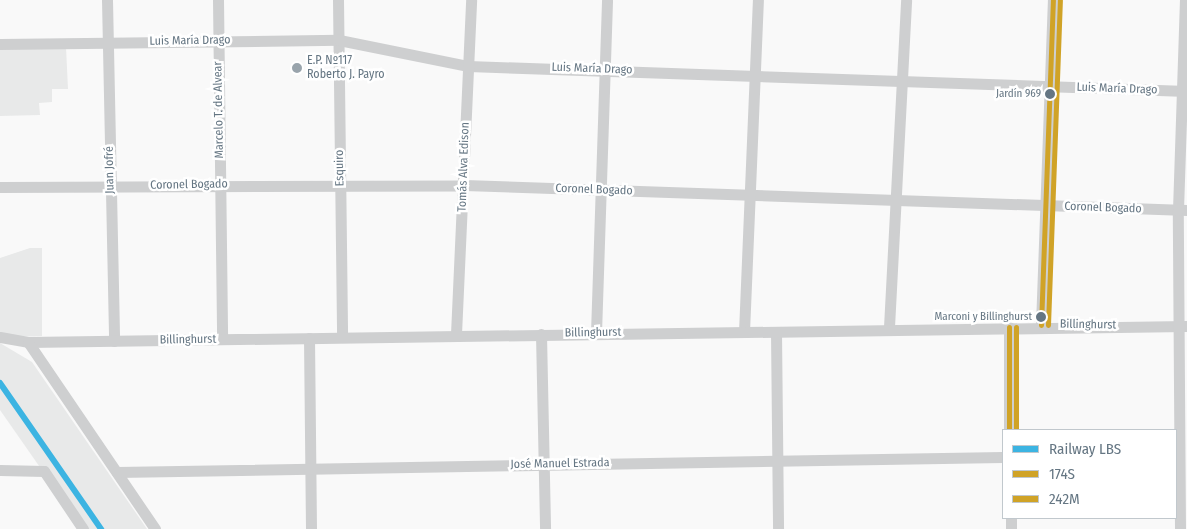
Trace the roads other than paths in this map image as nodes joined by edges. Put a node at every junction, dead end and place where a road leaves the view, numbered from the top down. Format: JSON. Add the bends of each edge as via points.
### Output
{"nodes":[{"id":1,"x":107,"y":0,"type":"edge"},
{"id":2,"x":218,"y":0,"type":"edge"},
{"id":3,"x":338,"y":0,"type":"edge"},
{"id":4,"x":471,"y":0,"type":"edge"},
{"id":5,"x":607,"y":0,"type":"edge"},
{"id":6,"x":758,"y":0,"type":"edge"},
{"id":7,"x":906,"y":0,"type":"edge"},
{"id":8,"x":1053,"y":0,"type":"edge"},
{"id":9,"x":1185,"y":0,"type":"edge"},
{"id":10,"x":218,"y":40,"type":"junction"},
{"id":11,"x":338,"y":40,"type":"junction"},
{"id":12,"x":108,"y":43,"type":"junction"},
{"id":13,"x":0,"y":44,"type":"edge"},
{"id":14,"x":468,"y":66,"type":"junction"},
{"id":15,"x":605,"y":69,"type":"junction"},
{"id":16,"x":755,"y":75,"type":"junction"},
{"id":17,"x":902,"y":81,"type":"junction"},
{"id":18,"x":1050,"y":86,"type":"junction"},
{"id":19,"x":1185,"y":91,"type":"edge"},
{"id":20,"x":220,"y":184,"type":"junction"},
{"id":21,"x":341,"y":184,"type":"junction"},
{"id":22,"x":464,"y":185,"type":"junction"},
{"id":23,"x":110,"y":186,"type":"junction"},
{"id":24,"x":0,"y":187,"type":"edge"},
{"id":25,"x":600,"y":190,"type":"junction"},
{"id":26,"x":748,"y":196,"type":"junction"},
{"id":27,"x":898,"y":200,"type":"junction"},
{"id":28,"x":1046,"y":207,"type":"junction"},
{"id":29,"x":1183,"y":210,"type":"edge"},
{"id":30,"x":1041,"y":325,"type":"junction"},
{"id":31,"x":1183,"y":326,"type":"edge"},
{"id":32,"x":889,"y":327,"type":"junction"},
{"id":33,"x":1010,"y":327,"type":"junction"},
{"id":34,"x":744,"y":332,"type":"junction"},
{"id":35,"x":776,"y":332,"type":"junction"},
{"id":36,"x":596,"y":333,"type":"junction"},
{"id":37,"x":456,"y":334,"type":"junction"},
{"id":38,"x":541,"y":334,"type":"junction"},
{"id":39,"x":0,"y":337,"type":"edge"},
{"id":40,"x":342,"y":337,"type":"junction"},
{"id":41,"x":309,"y":338,"type":"junction"},
{"id":42,"x":222,"y":340,"type":"junction"},
{"id":43,"x":114,"y":341,"type":"junction"},
{"id":44,"x":28,"y":342,"type":"junction"},
{"id":45,"x":1009,"y":429,"type":"edge"},
{"id":46,"x":1180,"y":435,"type":"edge"},
{"id":47,"x":1002,"y":457,"type":"edge"},
{"id":48,"x":779,"y":461,"type":"junction"},
{"id":49,"x":544,"y":465,"type":"junction"},
{"id":50,"x":310,"y":468,"type":"junction"},
{"id":51,"x":0,"y":470,"type":"edge"},
{"id":52,"x":117,"y":472,"type":"junction"},
{"id":53,"x":82,"y":528,"type":"edge"},
{"id":54,"x":155,"y":529,"type":"edge"},
{"id":55,"x":311,"y":529,"type":"edge"},
{"id":56,"x":545,"y":529,"type":"edge"},
{"id":57,"x":778,"y":529,"type":"edge"},
{"id":58,"x":1180,"y":529,"type":"edge"}],
"edges":[{"from":1,"to":12,"type":"street","name":"Juan Jofré"},
{"from":2,"to":10,"type":"street","name":"Marcelo T. de Alvear"},
{"from":3,"to":11,"type":"street","name":"Esquiro"},
{"from":4,"to":14,"type":"street","name":"Tomás Alva Edison"},
{"from":5,"to":15,"type":"street"},
{"from":6,"to":16,"type":"street"},
{"from":7,"to":17,"type":"street"},
{"from":8,"to":18,"type":"street"},
{"from":9,"to":19,"type":"street"},
{"from":10,"to":11,"type":"street","name":"Luis María Drago"},
{"from":10,"to":12,"type":"street","name":"Luis María Drago"},
{"from":10,"to":20,"type":"street","name":"Marcelo T. de Alvear"},
{"from":11,"to":14,"type":"street","name":"Luis María Drago"},
{"from":11,"to":21,"type":"street","name":"Esquiro"},
{"from":12,"to":13,"type":"street","name":"Luis María Drago"},
{"from":12,"to":23,"type":"street","name":"Juan Jofré"},
{"from":14,"to":15,"type":"street","name":"Luis María Drago"},
{"from":14,"to":22,"type":"street","name":"Tomás Alva Edison"},
{"from":15,"to":16,"type":"street","name":"Luis María Drago"},
{"from":15,"to":25,"type":"street"},
{"from":16,"to":17,"type":"street","name":"Luis María Drago"},
{"from":16,"to":26,"type":"street"},
{"from":17,"to":18,"type":"street","name":"Luis María Drago"},
{"from":17,"to":27,"type":"street"},
{"from":18,"to":19,"type":"street","name":"Luis María Drago"},
{"from":18,"to":28,"type":"street"},
{"from":19,"to":29,"type":"street"},
{"from":20,"to":21,"type":"street","name":"Coronel Bogado"},
{"from":20,"to":23,"type":"street","name":"Coronel Bogado"},
{"from":20,"to":42,"type":"street","name":"Marcelo T. de Alvear"},
{"from":21,"to":22,"type":"street","name":"Coronel Bogado"},
{"from":21,"to":40,"type":"street","name":"Esquiro"},
{"from":22,"to":25,"type":"street","name":"Coronel Bogado"},
{"from":22,"to":37,"type":"street","name":"Tomás Alva Edison"},
{"from":23,"to":24,"type":"street","name":"Coronel Bogado"},
{"from":23,"to":43,"type":"street","name":"Juan Jofré"},
{"from":25,"to":26,"type":"street","name":"Coronel Bogado"},
{"from":25,"to":36,"type":"street"},
{"from":26,"to":27,"type":"street","name":"Coronel Bogado"},
{"from":26,"to":34,"type":"street"},
{"from":27,"to":28,"type":"street","name":"Coronel Bogado"},
{"from":27,"to":32,"type":"street"},
{"from":28,"to":29,"type":"street","name":"Coronel Bogado"},
{"from":28,"to":30,"type":"street"},
{"from":29,"to":31,"type":"street"},
{"from":30,"to":31,"type":"street","name":"Billinghurst"},
{"from":30,"to":33,"type":"street","name":"Billinghurst"},
{"from":31,"to":46,"type":"street"},
{"from":32,"to":33,"type":"street","name":"Billinghurst"},
{"from":32,"to":35,"type":"street","name":"Billinghurst"},
{"from":33,"to":45,"type":"street"},
{"from":34,"to":35,"type":"street","name":"Billinghurst"},
{"from":34,"to":36,"type":"street","name":"Billinghurst"},
{"from":35,"to":48,"type":"street"},
{"from":36,"to":38,"type":"street","name":"Billinghurst"},
{"from":37,"to":38,"type":"street","name":"Billinghurst"},
{"from":37,"to":40,"type":"street","name":"Billinghurst"},
{"from":38,"to":49,"type":"street"},
{"from":39,"to":44,"type":"street","name":"Billinghurst"},
{"from":40,"to":41,"type":"street","name":"Billinghurst"},
{"from":41,"to":42,"type":"street","name":"Billinghurst"},
{"from":41,"to":50,"type":"street"},
{"from":42,"to":43,"type":"street","name":"Billinghurst"},
{"from":43,"to":44,"type":"street","name":"Billinghurst"},
{"from":44,"to":52,"type":"street"},
{"from":46,"to":58,"type":"street"},
{"from":47,"to":48,"type":"street","name":"José Manuel Estrada"},
{"from":48,"to":49,"type":"street","name":"José Manuel Estrada"},
{"from":48,"to":57,"type":"street"},
{"from":49,"to":50,"type":"street","name":"José Manuel Estrada"},
{"from":49,"to":56,"type":"street"},
{"from":50,"to":52,"type":"street","name":"José Manuel Estrada"},
{"from":50,"to":55,"type":"street"},
{"from":51,"to":53,"type":"street","via":[[44,471]]},
{"from":52,"to":54,"type":"street"}]}
